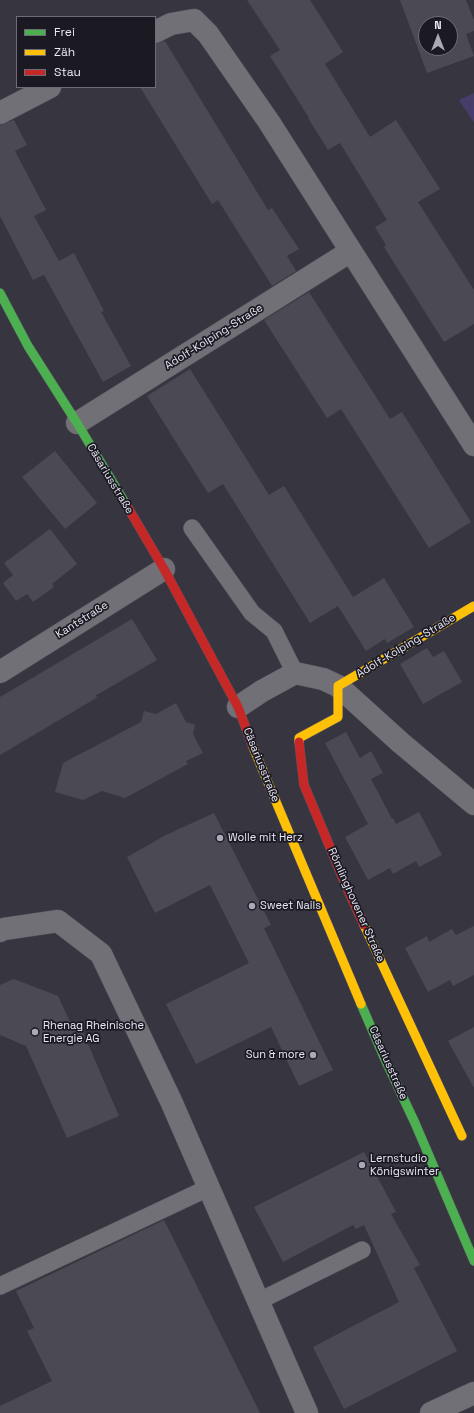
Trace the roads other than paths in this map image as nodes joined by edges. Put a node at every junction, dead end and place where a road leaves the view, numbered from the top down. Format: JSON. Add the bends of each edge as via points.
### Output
{"nodes":[{"id":1,"x":156,"y":32,"type":"edge"},
{"id":2,"x":48,"y":88,"type":"edge"},
{"id":3,"x":0,"y":113,"type":"edge"},
{"id":4,"x":351,"y":251,"type":"junction"},
{"id":5,"x":0,"y":293,"type":"edge"},
{"id":6,"x":77,"y":423,"type":"junction"},
{"id":7,"x":474,"y":444,"type":"edge"},
{"id":8,"x":192,"y":528,"type":"dead end"},
{"id":9,"x":164,"y":569,"type":"junction"},
{"id":10,"x":474,"y":606,"type":"edge"},
{"id":11,"x":0,"y":672,"type":"edge"},
{"id":12,"x":295,"y":672,"type":"junction"},
{"id":13,"x":338,"y":686,"type":"junction"},
{"id":14,"x":238,"y":707,"type":"junction"},
{"id":15,"x":474,"y":804,"type":"edge"},
{"id":16,"x":0,"y":931,"type":"edge"},
{"id":17,"x":462,"y":1136,"type":"dead end"},
{"id":18,"x":208,"y":1188,"type":"junction"},
{"id":19,"x":362,"y":1250,"type":"dead end"},
{"id":20,"x":474,"y":1261,"type":"edge"},
{"id":21,"x":0,"y":1286,"type":"edge"},
{"id":22,"x":258,"y":1302,"type":"junction"},
{"id":23,"x":474,"y":1393,"type":"edge"},
{"id":24,"x":307,"y":1413,"type":"edge"},
{"id":25,"x":431,"y":1413,"type":"edge"}],
"edges":[{"from":1,"to":4,"type":"street","via":[[171,24],[194,20],[208,34],[269,122]]},
{"from":2,"to":3,"type":"street"},
{"from":4,"to":6,"type":"street","name":"Adolf-Kolping-Straße"},
{"from":4,"to":7,"type":"street"},
{"from":5,"to":6,"type":"main road","name":"Cäsariusstraße","via":[[28,346]]},
{"from":6,"to":9,"type":"main road","name":"Cäsariusstraße"},
{"from":8,"to":12,"type":"lane","via":[[252,613],[274,632]]},
{"from":9,"to":11,"type":"street","name":"Kantstraße"},
{"from":9,"to":14,"type":"main road","name":"Cäsariusstraße"},
{"from":10,"to":13,"type":"main road","name":"Adolf-Kolping-Straße"},
{"from":12,"to":13,"type":"street","via":[[323,679]]},
{"from":12,"to":14,"type":"street"},
{"from":13,"to":15,"type":"street"},
{"from":13,"to":17,"type":"main road","name":"Römlinghovener Straße","via":[[338,717],[299,738],[304,785],[347,888]]},
{"from":14,"to":20,"type":"main road","name":"Cäsariusstraße","via":[[256,756]]},
{"from":16,"to":18,"type":"street","via":[[58,920],[101,954],[171,1101]]},
{"from":18,"to":21,"type":"lane"},
{"from":18,"to":22,"type":"street"},
{"from":19,"to":22,"type":"lane"},
{"from":22,"to":24,"type":"street"},
{"from":23,"to":25,"type":"street"}]}
